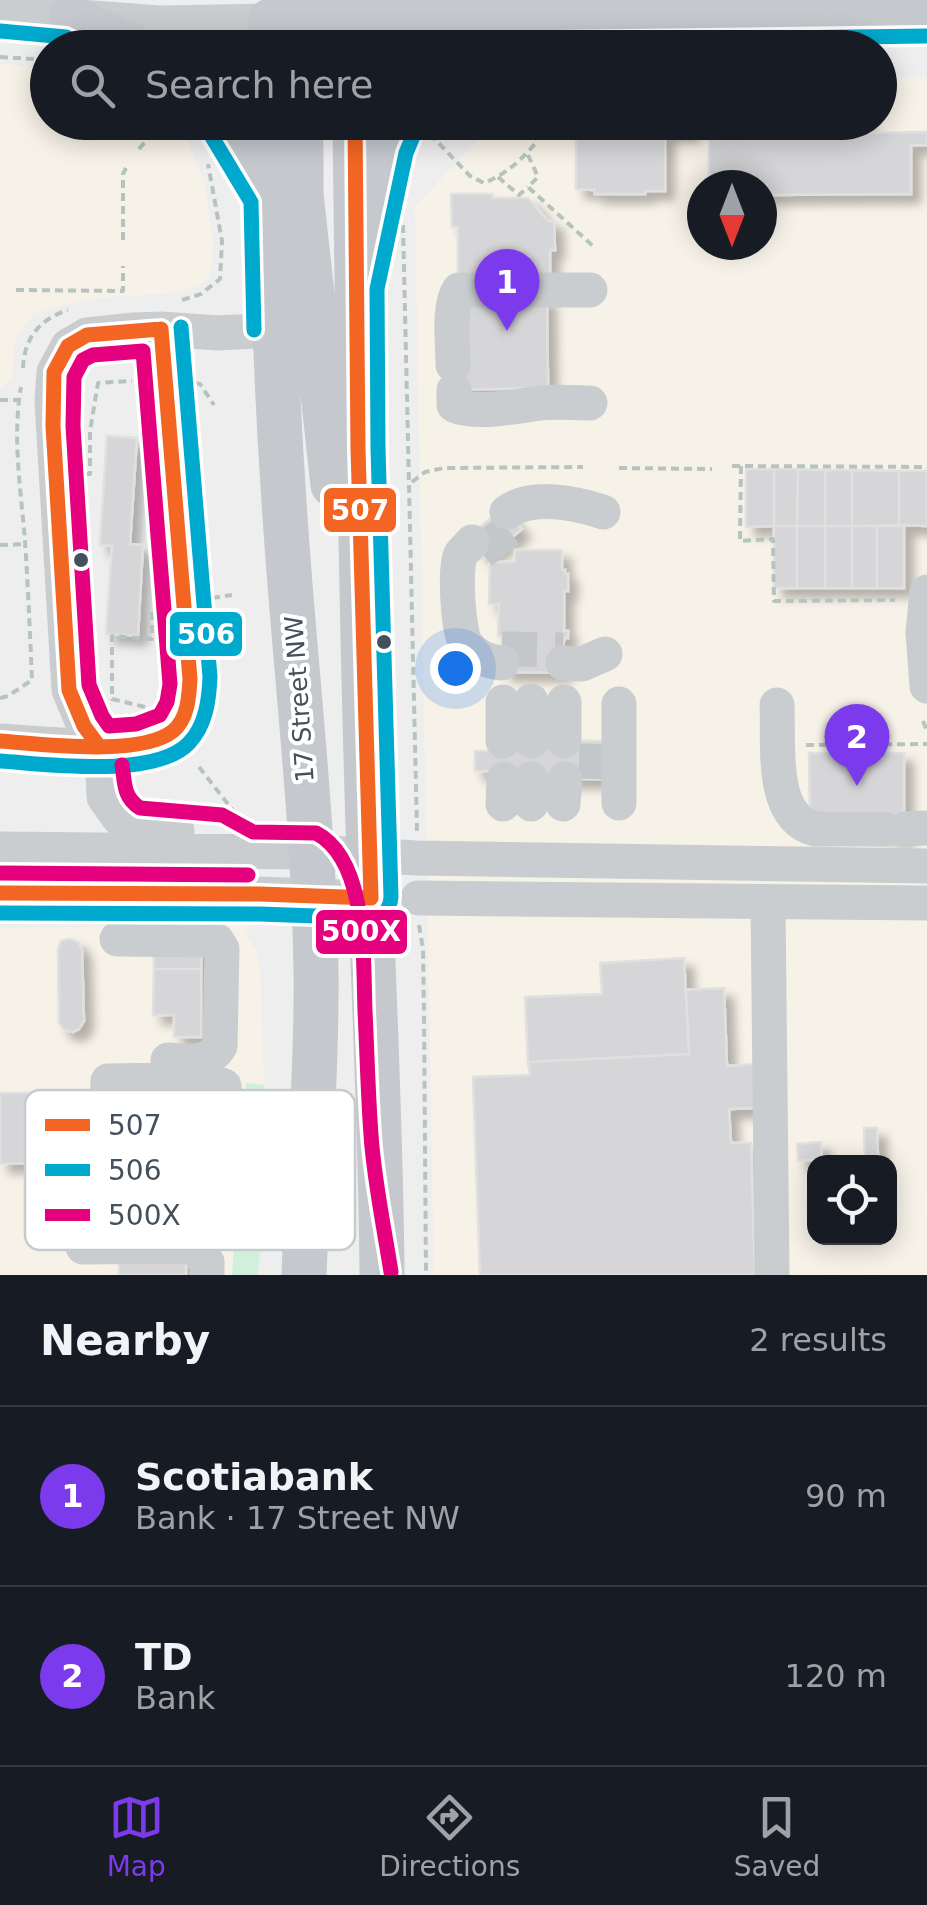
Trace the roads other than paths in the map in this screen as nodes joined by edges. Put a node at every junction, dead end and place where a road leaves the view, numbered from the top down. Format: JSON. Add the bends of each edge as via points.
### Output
{"nodes":[{"id":1,"x":0,"y":10,"type":"edge"},
{"id":2,"x":927,"y":16,"type":"edge"},
{"id":3,"x":71,"y":17,"type":"junction"},
{"id":4,"x":306,"y":17,"type":"edge"},
{"id":5,"x":553,"y":20,"type":"junction"},
{"id":6,"x":98,"y":30,"type":"edge"},
{"id":7,"x":510,"y":30,"type":"edge"},
{"id":8,"x":217,"y":140,"type":"edge"},
{"id":9,"x":270,"y":140,"type":"edge"},
{"id":10,"x":300,"y":140,"type":"edge"},
{"id":11,"x":355,"y":140,"type":"edge"},
{"id":12,"x":395,"y":140,"type":"edge"},
{"id":13,"x":271,"y":196,"type":"junction"},
{"id":14,"x":357,"y":288,"type":"junction"},
{"id":15,"x":590,"y":290,"type":"dead end"},
{"id":16,"x":167,"y":316,"type":"junction"},
{"id":17,"x":274,"y":330,"type":"junction"},
{"id":18,"x":590,"y":402,"type":"dead end"},
{"id":19,"x":603,"y":512,"type":"dead end"},
{"id":20,"x":512,"y":518,"type":"tunnel mouth"},
{"id":21,"x":476,"y":547,"type":"tunnel mouth"},
{"id":22,"x":914,"y":596,"type":"edge"},
{"id":23,"x":605,"y":654,"type":"dead end"},
{"id":24,"x":502,"y":656,"type":"tunnel mouth"},
{"id":25,"x":563,"y":657,"type":"tunnel mouth"},
{"id":26,"x":927,"y":686,"type":"edge"},
{"id":27,"x":563,"y":702,"type":"junction"},
{"id":28,"x":366,"y":704,"type":"junction"},
{"id":29,"x":777,"y":706,"type":"dead end"},
{"id":30,"x":0,"y":742,"type":"edge"},
{"id":31,"x":98,"y":746,"type":"junction"},
{"id":32,"x":556,"y":793,"type":"dead end"},
{"id":33,"x":905,"y":829,"type":"edge"},
{"id":34,"x":0,"y":849,"type":"edge"},
{"id":35,"x":248,"y":852,"type":"junction"},
{"id":36,"x":927,"y":866,"type":"edge"},
{"id":37,"x":340,"y":880,"type":"junction"},
{"id":38,"x":0,"y":893,"type":"edge"},
{"id":39,"x":768,"y":902,"type":"junction"},
{"id":40,"x":927,"y":903,"type":"edge"},
{"id":41,"x":418,"y":913,"type":"road end"},
{"id":42,"x":116,"y":939,"type":"dead end"},
{"id":43,"x":112,"y":1070,"type":"junction"},
{"id":44,"x":109,"y":1090,"type":"edge"},
{"id":45,"x":224,"y":1090,"type":"edge"},
{"id":46,"x":314,"y":1090,"type":"edge"},
{"id":47,"x":349,"y":1090,"type":"edge"},
{"id":48,"x":355,"y":1167,"type":"edge"},
{"id":49,"x":196,"y":1250,"type":"edge"},
{"id":50,"x":305,"y":1250,"type":"edge"},
{"id":51,"x":207,"y":1275,"type":"edge"},
{"id":52,"x":304,"y":1275,"type":"edge"},
{"id":53,"x":371,"y":1275,"type":"edge"},
{"id":54,"x":382,"y":1275,"type":"edge"},
{"id":55,"x":772,"y":1275,"type":"edge"}],
"edges":[{"from":1,"to":3,"type":"street"},
{"from":2,"to":5,"type":"main road"},
{"from":3,"to":4,"type":"street","via":[[160,23]]},
{"from":3,"to":6,"type":"main road"},
{"from":4,"to":5,"type":"main road"},
{"from":5,"to":7,"type":"main road"},
{"from":8,"to":13,"type":"main road"},
{"from":9,"to":13,"type":"main road","name":"17 Street NW"},
{"from":10,"to":28,"type":"main road","via":[[336,509]]},
{"from":11,"to":14,"type":"main road","name":"17 Street NW"},
{"from":12,"to":14,"type":"main road","via":[[387,147]]},
{"from":13,"to":17,"type":"main road","name":"17 Street NW"},
{"from":14,"to":28,"type":"main road","name":"17 Street NW"},
{"from":15,"to":18,"type":"street","via":[[459,290],[453,303],[454,405]]},
{"from":16,"to":17,"type":"street","via":[[218,333]]},
{"from":16,"to":31,"type":"street","via":[[189,696],[170,734]]},
{"from":16,"to":31,"type":"street","via":[[87,335],[68,346],[54,372],[69,690]]},
{"from":17,"to":37,"type":"main road","name":"17 Street NW","via":[[284,517]]},
{"from":19,"to":20,"type":"street"},
{"from":21,"to":24,"type":"street","via":[[462,552],[458,567],[462,636],[486,660]]},
{"from":22,"to":26,"type":"street"},
{"from":23,"to":25,"type":"street","via":[[582,664]]},
{"from":27,"to":27,"type":"street","via":[[549,740]]},
{"from":27,"to":32,"type":"street"},
{"from":28,"to":37,"type":"main road","name":"17 Street NW"},
{"from":29,"to":33,"type":"street","via":[[782,796],[792,815],[816,828]]},
{"from":30,"to":31,"type":"street"},
{"from":31,"to":35,"type":"street","via":[[104,797],[119,818],[132,826],[218,835]]},
{"from":34,"to":35,"type":"street"},
{"from":35,"to":37,"type":"street"},
{"from":36,"to":37,"type":"street"},
{"from":37,"to":38,"type":"street"},
{"from":37,"to":46,"type":"main road","name":"17 Street NW","via":[[316,971]]},
{"from":37,"to":47,"type":"main road"},
{"from":37,"to":54,"type":"main road","name":"17 Street NW","via":[[380,1137]]},
{"from":39,"to":40,"type":"street"},
{"from":39,"to":41,"type":"street"},
{"from":39,"to":55,"type":"street"},
{"from":42,"to":43,"type":"street","via":[[217,941],[220,1046],[198,1061]]},
{"from":43,"to":44,"type":"street"},
{"from":43,"to":45,"type":"street","via":[[208,1078]]},
{"from":48,"to":53,"type":"main road"},
{"from":49,"to":51,"type":"street","via":[[207,1262]]},
{"from":50,"to":52,"type":"main road","name":"17 Street NW"}]}
